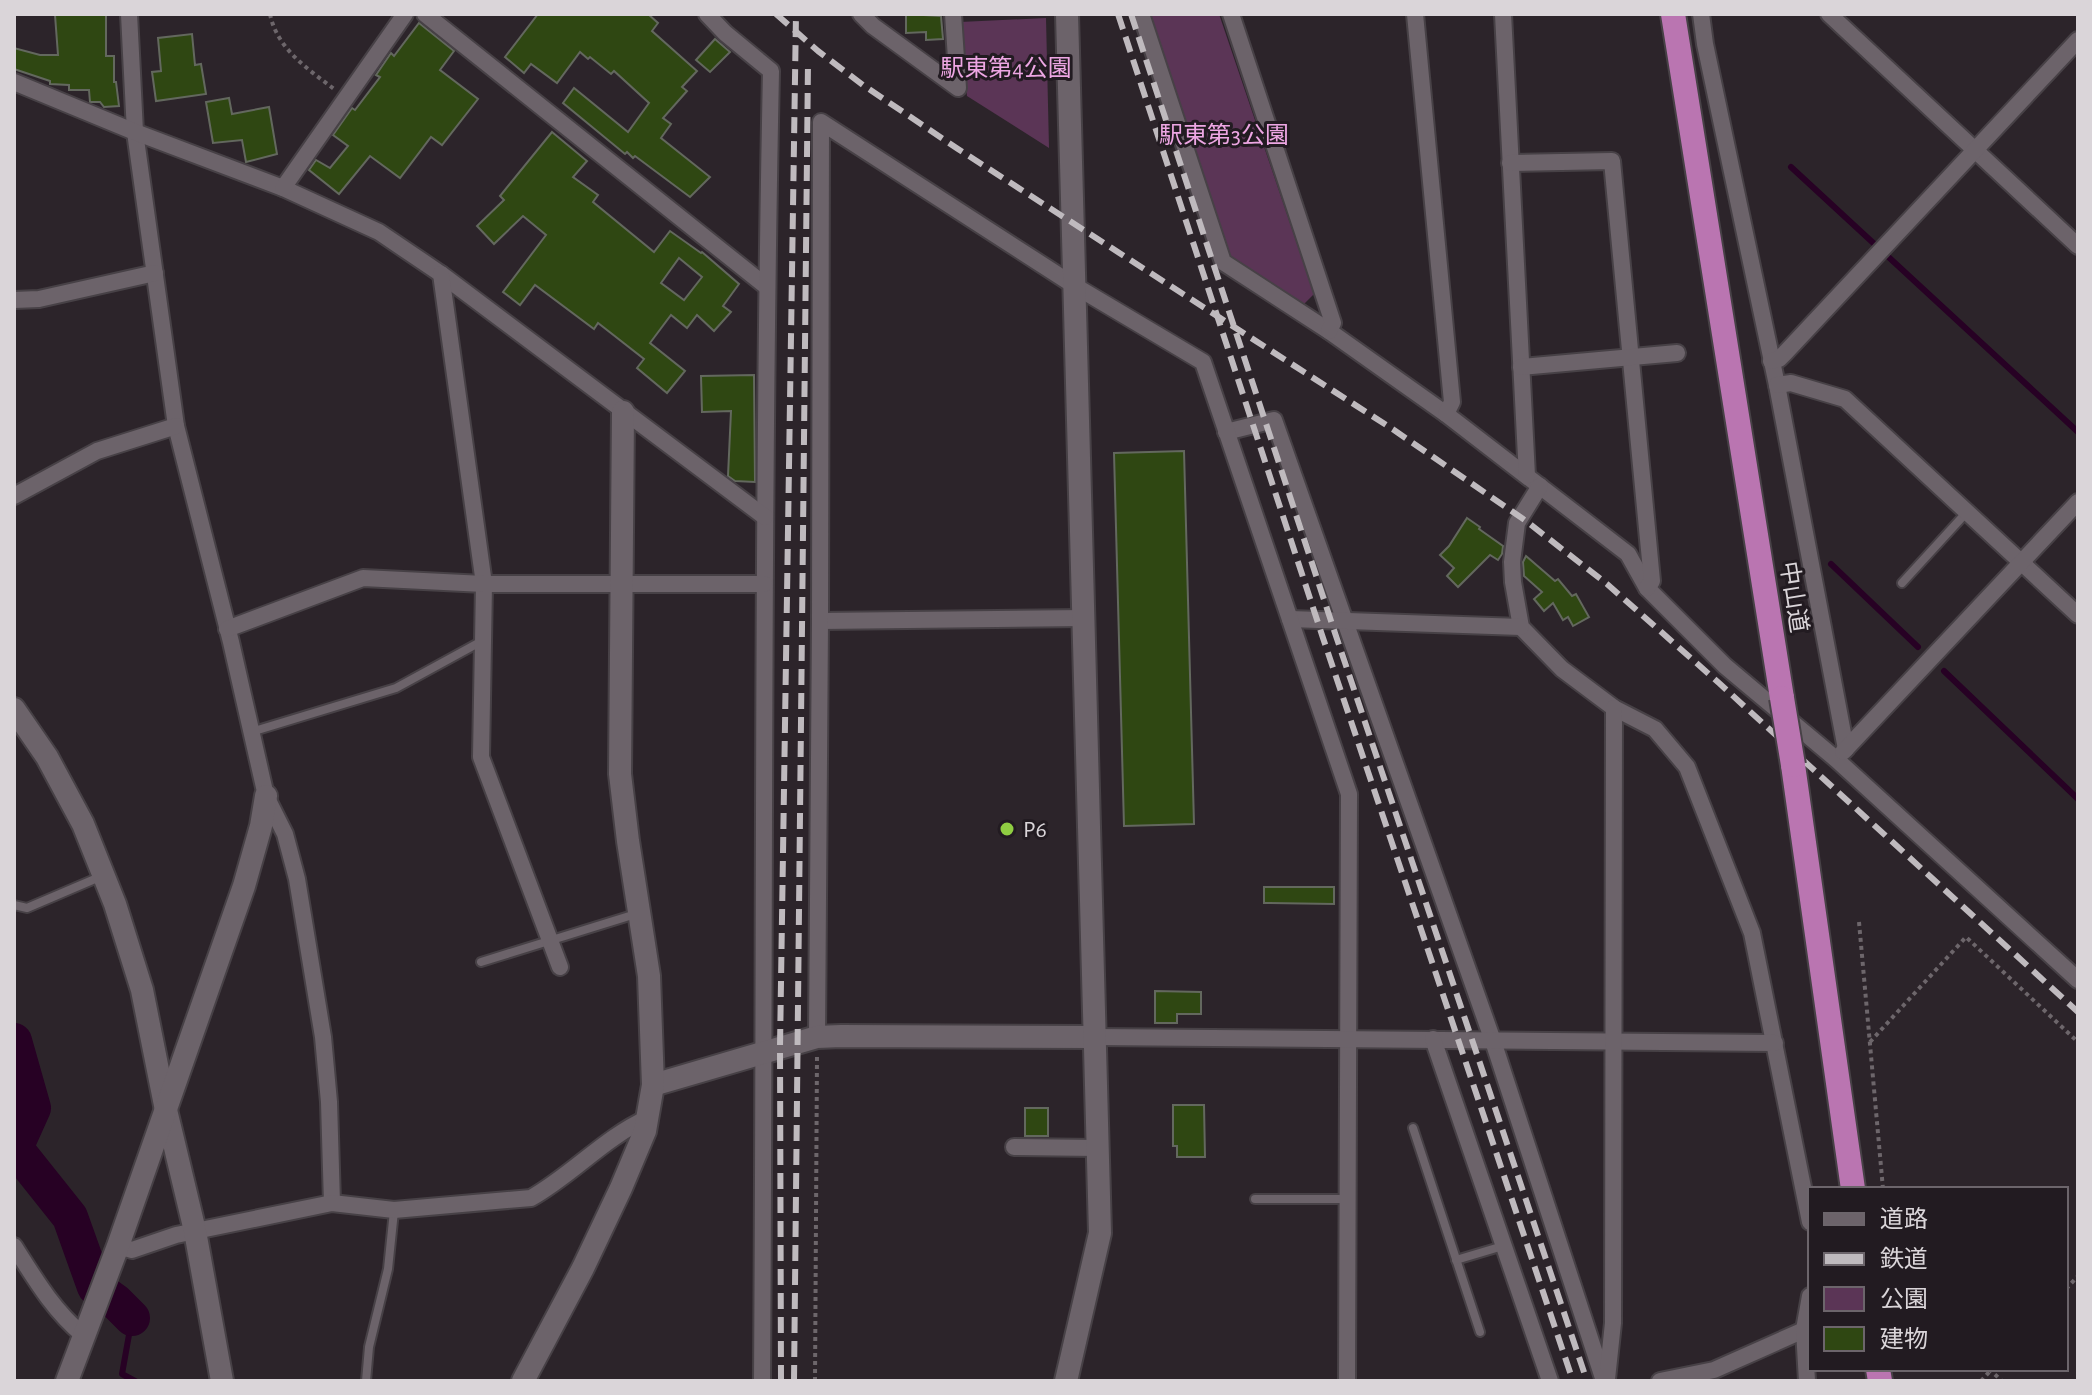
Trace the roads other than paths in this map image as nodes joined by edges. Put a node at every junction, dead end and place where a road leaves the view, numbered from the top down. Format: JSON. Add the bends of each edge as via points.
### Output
{"nodes":[{"id":1,"x":129,"y":14,"type":"edge"},
{"id":2,"x":405,"y":14,"type":"edge"},
{"id":3,"x":425,"y":14,"type":"edge"},
{"id":4,"x":707,"y":14,"type":"edge"},
{"id":5,"x":861,"y":14,"type":"edge"},
{"id":6,"x":953,"y":14,"type":"edge"},
{"id":7,"x":1067,"y":14,"type":"edge"},
{"id":8,"x":1141,"y":14,"type":"edge"},
{"id":9,"x":1231,"y":14,"type":"edge"},
{"id":10,"x":1415,"y":14,"type":"edge"},
{"id":11,"x":1503,"y":14,"type":"edge"},
{"id":12,"x":1673,"y":14,"type":"edge"},
{"id":13,"x":1701,"y":14,"type":"edge"},
{"id":14,"x":1829,"y":14,"type":"edge"},
{"id":15,"x":2078,"y":40,"type":"edge"},
{"id":16,"x":14,"y":82,"type":"edge"},
{"id":17,"x":135,"y":132,"type":"junction"},
{"id":18,"x":1976,"y":151,"type":"junction"},
{"id":19,"x":1510,"y":163,"type":"junction"},
{"id":20,"x":283,"y":188,"type":"junction"},
{"id":21,"x":2078,"y":246,"type":"edge"},
{"id":22,"x":155,"y":273,"type":"junction"},
{"id":23,"x":441,"y":274,"type":"junction"},
{"id":24,"x":1075,"y":286,"type":"junction"},
{"id":25,"x":767,"y":287,"type":"junction"},
{"id":26,"x":14,"y":300,"type":"edge"},
{"id":27,"x":1329,"y":331,"type":"junction"},
{"id":28,"x":1677,"y":353,"type":"dead end"},
{"id":29,"x":1629,"y":357,"type":"junction"},
{"id":30,"x":1771,"y":361,"type":"junction"},
{"id":31,"x":1521,"y":367,"type":"junction"},
{"id":32,"x":1777,"y":385,"type":"junction"},
{"id":33,"x":623,"y":412,"type":"junction"},
{"id":34,"x":1446,"y":414,"type":"junction"},
{"id":35,"x":176,"y":426,"type":"junction"},
{"id":36,"x":1226,"y":432,"type":"junction"},
{"id":37,"x":1534,"y":481,"type":"junction"},
{"id":38,"x":14,"y":496,"type":"edge"},
{"id":39,"x":2078,"y":502,"type":"edge"},
{"id":40,"x":1967,"y":512,"type":"junction"},
{"id":41,"x":765,"y":517,"type":"junction"},
{"id":42,"x":2022,"y":563,"type":"junction"},
{"id":43,"x":1902,"y":583,"type":"dead end"},
{"id":44,"x":484,"y":584,"type":"junction"},
{"id":45,"x":622,"y":584,"type":"junction"},
{"id":46,"x":764,"y":584,"type":"junction"},
{"id":47,"x":1647,"y":588,"type":"junction"},
{"id":48,"x":2078,"y":615,"type":"edge"},
{"id":49,"x":1084,"y":618,"type":"junction"},
{"id":50,"x":1290,"y":619,"type":"junction"},
{"id":51,"x":820,"y":621,"type":"junction"},
{"id":52,"x":1346,"y":621,"type":"junction"},
{"id":53,"x":1521,"y":627,"type":"junction"},
{"id":54,"x":227,"y":629,"type":"junction"},
{"id":55,"x":483,"y":640,"type":"junction"},
{"id":56,"x":1614,"y":708,"type":"junction"},
{"id":57,"x":14,"y":709,"type":"edge"},
{"id":58,"x":251,"y":732,"type":"junction"},
{"id":59,"x":1842,"y":754,"type":"junction"},
{"id":60,"x":266,"y":796,"type":"junction"},
{"id":61,"x":103,"y":875,"type":"junction"},
{"id":62,"x":14,"y":905,"type":"edge"},
{"id":63,"x":639,"y":913,"type":"junction"},
{"id":64,"x":551,"y":941,"type":"junction"},
{"id":65,"x":481,"y":962,"type":"dead end"},
{"id":66,"x":560,"y":967,"type":"dead end"},
{"id":67,"x":2078,"y":980,"type":"edge"},
{"id":68,"x":817,"y":1037,"type":"junction"},
{"id":69,"x":1094,"y":1037,"type":"junction"},
{"id":70,"x":1348,"y":1039,"type":"junction"},
{"id":71,"x":1433,"y":1039,"type":"junction"},
{"id":72,"x":1493,"y":1041,"type":"junction"},
{"id":73,"x":1613,"y":1041,"type":"junction"},
{"id":74,"x":1775,"y":1043,"type":"junction"},
{"id":75,"x":764,"y":1051,"type":"junction"},
{"id":76,"x":653,"y":1085,"type":"junction"},
{"id":77,"x":166,"y":1110,"type":"junction"},
{"id":78,"x":648,"y":1118,"type":"junction"},
{"id":79,"x":1413,"y":1128,"type":"dead end"},
{"id":80,"x":1014,"y":1147,"type":"dead end"},
{"id":81,"x":1097,"y":1148,"type":"junction"},
{"id":82,"x":1853,"y":1187,"type":"edge"},
{"id":83,"x":1255,"y":1199,"type":"dead end"},
{"id":84,"x":1348,"y":1199,"type":"junction"},
{"id":85,"x":332,"y":1203,"type":"junction"},
{"id":86,"x":394,"y":1210,"type":"junction"},
{"id":87,"x":1808,"y":1212,"type":"edge"},
{"id":88,"x":195,"y":1231,"type":"junction"},
{"id":89,"x":14,"y":1246,"type":"edge"},
{"id":90,"x":118,"y":1246,"type":"junction"},
{"id":91,"x":1504,"y":1246,"type":"junction"},
{"id":92,"x":1456,"y":1260,"type":"junction"},
{"id":93,"x":1808,"y":1307,"type":"edge"},
{"id":94,"x":1804,"y":1330,"type":"junction"},
{"id":95,"x":1480,"y":1332,"type":"dead end"},
{"id":96,"x":83,"y":1335,"type":"junction"},
{"id":97,"x":67,"y":1381,"type":"edge"},
{"id":98,"x":222,"y":1381,"type":"edge"},
{"id":99,"x":366,"y":1381,"type":"edge"},
{"id":100,"x":523,"y":1381,"type":"edge"},
{"id":101,"x":762,"y":1381,"type":"edge"},
{"id":102,"x":1066,"y":1381,"type":"edge"},
{"id":103,"x":1347,"y":1381,"type":"edge"},
{"id":104,"x":1550,"y":1381,"type":"edge"},
{"id":105,"x":1605,"y":1381,"type":"edge"},
{"id":106,"x":1660,"y":1381,"type":"edge"},
{"id":107,"x":1807,"y":1381,"type":"edge"}],
"edges":[{"from":1,"to":17,"type":"street"},
{"from":2,"to":20,"type":"street"},
{"from":3,"to":25,"type":"street"},
{"from":4,"to":25,"type":"street","via":[[771,71]]},
{"from":5,"to":6,"type":"street","via":[[958,88]]},
{"from":7,"to":24,"type":"street"},
{"from":8,"to":27,"type":"street","via":[[1223,262]]},
{"from":9,"to":27,"type":"street","via":[[1333,323]]},
{"from":10,"to":34,"type":"street","via":[[1452,402]]},
{"from":11,"to":19,"type":"street"},
{"from":12,"to":82,"type":"highway","name":"中山道","bridge":true,"via":[[1793,765]]},
{"from":13,"to":30,"type":"street"},
{"from":14,"to":18,"type":"street"},
{"from":15,"to":18,"type":"street"},
{"from":16,"to":17,"type":"street"},
{"from":17,"to":20,"type":"street"},
{"from":17,"to":22,"type":"street"},
{"from":18,"to":21,"type":"street"},
{"from":18,"to":30,"type":"street","via":[[1786,352]]},
{"from":19,"to":29,"type":"street","via":[[1612,161]]},
{"from":19,"to":31,"type":"street"},
{"from":20,"to":23,"type":"street","via":[[379,232]]},
{"from":22,"to":26,"type":"street"},
{"from":22,"to":35,"type":"street"},
{"from":23,"to":33,"type":"street"},
{"from":23,"to":44,"type":"street"},
{"from":24,"to":36,"type":"street","via":[[1203,362]]},
{"from":24,"to":49,"type":"street"},
{"from":24,"to":51,"type":"street","via":[[821,122]]},
{"from":25,"to":41,"type":"street"},
{"from":27,"to":34,"type":"street"},
{"from":28,"to":29,"type":"street"},
{"from":29,"to":31,"type":"street"},
{"from":29,"to":47,"type":"street","via":[[1652,581]]},
{"from":30,"to":32,"type":"street"},
{"from":31,"to":37,"type":"street"},
{"from":32,"to":40,"type":"street","via":[[1791,383],[1845,399]]},
{"from":32,"to":59,"type":"street"},
{"from":33,"to":41,"type":"street"},
{"from":33,"to":45,"type":"street"},
{"from":34,"to":37,"type":"street"},
{"from":35,"to":38,"type":"street","via":[[97,451]]},
{"from":35,"to":54,"type":"street"},
{"from":36,"to":50,"type":"street"},
{"from":36,"to":52,"type":"street","via":[[1274,420]]},
{"from":37,"to":47,"type":"street","via":[[1628,554]]},
{"from":37,"to":53,"type":"street","via":[[1517,523],[1512,562]]},
{"from":39,"to":42,"type":"street"},
{"from":40,"to":42,"type":"street"},
{"from":40,"to":43,"type":"lane"},
{"from":41,"to":46,"type":"street"},
{"from":42,"to":48,"type":"street"},
{"from":42,"to":59,"type":"street"},
{"from":44,"to":45,"type":"street"},
{"from":44,"to":54,"type":"street","via":[[363,578]]},
{"from":44,"to":55,"type":"street"},
{"from":45,"to":46,"type":"street"},
{"from":45,"to":63,"type":"street","via":[[620,774]]},
{"from":46,"to":75,"type":"street"},
{"from":47,"to":59,"type":"street","via":[[1725,666]]},
{"from":49,"to":51,"type":"street"},
{"from":49,"to":69,"type":"street"},
{"from":50,"to":52,"type":"street"},
{"from":50,"to":70,"type":"street","via":[[1349,794]]},
{"from":51,"to":68,"type":"street"},
{"from":52,"to":53,"type":"street"},
{"from":52,"to":72,"type":"street"},
{"from":53,"to":56,"type":"street","via":[[1562,669]]},
{"from":54,"to":58,"type":"street"},
{"from":55,"to":58,"type":"lane","via":[[396,688]]},
{"from":55,"to":64,"type":"street","via":[[481,757]]},
{"from":56,"to":73,"type":"street"},
{"from":56,"to":74,"type":"street","via":[[1655,729],[1687,767],[1752,933]]},
{"from":57,"to":61,"type":"street","via":[[83,824]]},
{"from":58,"to":60,"type":"street"},
{"from":59,"to":67,"type":"street"},
{"from":60,"to":77,"type":"street","via":[[244,886]]},
{"from":60,"to":85,"type":"street","via":[[285,834],[297,879],[323,1037]]},
{"from":61,"to":62,"type":"lane","via":[[27,908]]},
{"from":61,"to":77,"type":"street","via":[[142,990]]},
{"from":63,"to":64,"type":"lane"},
{"from":63,"to":76,"type":"street","via":[[649,976]]},
{"from":64,"to":65,"type":"lane"},
{"from":64,"to":66,"type":"street"},
{"from":68,"to":69,"type":"street"},
{"from":68,"to":75,"type":"street"},
{"from":69,"to":70,"type":"street"},
{"from":69,"to":81,"type":"street"},
{"from":70,"to":71,"type":"street"},
{"from":70,"to":84,"type":"street"},
{"from":71,"to":72,"type":"street"},
{"from":71,"to":91,"type":"street"},
{"from":72,"to":73,"type":"street"},
{"from":72,"to":105,"type":"street"},
{"from":73,"to":74,"type":"street"},
{"from":73,"to":105,"type":"street","via":[[1613,1323]]},
{"from":74,"to":87,"type":"street"},
{"from":75,"to":76,"type":"street"},
{"from":75,"to":101,"type":"street"},
{"from":76,"to":78,"type":"street"},
{"from":77,"to":88,"type":"street"},
{"from":77,"to":90,"type":"street"},
{"from":78,"to":86,"type":"street","via":[[531,1198]]},
{"from":78,"to":100,"type":"street","via":[[583,1268]]},
{"from":79,"to":92,"type":"lane"},
{"from":80,"to":81,"type":"street"},
{"from":81,"to":102,"type":"street","via":[[1100,1233]]},
{"from":83,"to":84,"type":"lane"},
{"from":84,"to":103,"type":"street"},
{"from":85,"to":86,"type":"street"},
{"from":85,"to":88,"type":"street"},
{"from":86,"to":99,"type":"lane"},
{"from":88,"to":90,"type":"street","via":[[132,1250]]},
{"from":88,"to":98,"type":"street"},
{"from":89,"to":96,"type":"street","via":[[45,1295]]},
{"from":90,"to":96,"type":"street"},
{"from":91,"to":92,"type":"lane"},
{"from":91,"to":104,"type":"street"},
{"from":92,"to":95,"type":"lane"},
{"from":93,"to":94,"type":"street"},
{"from":94,"to":106,"type":"street","via":[[1714,1370]]},
{"from":94,"to":107,"type":"street"},
{"from":96,"to":97,"type":"street"}]}
